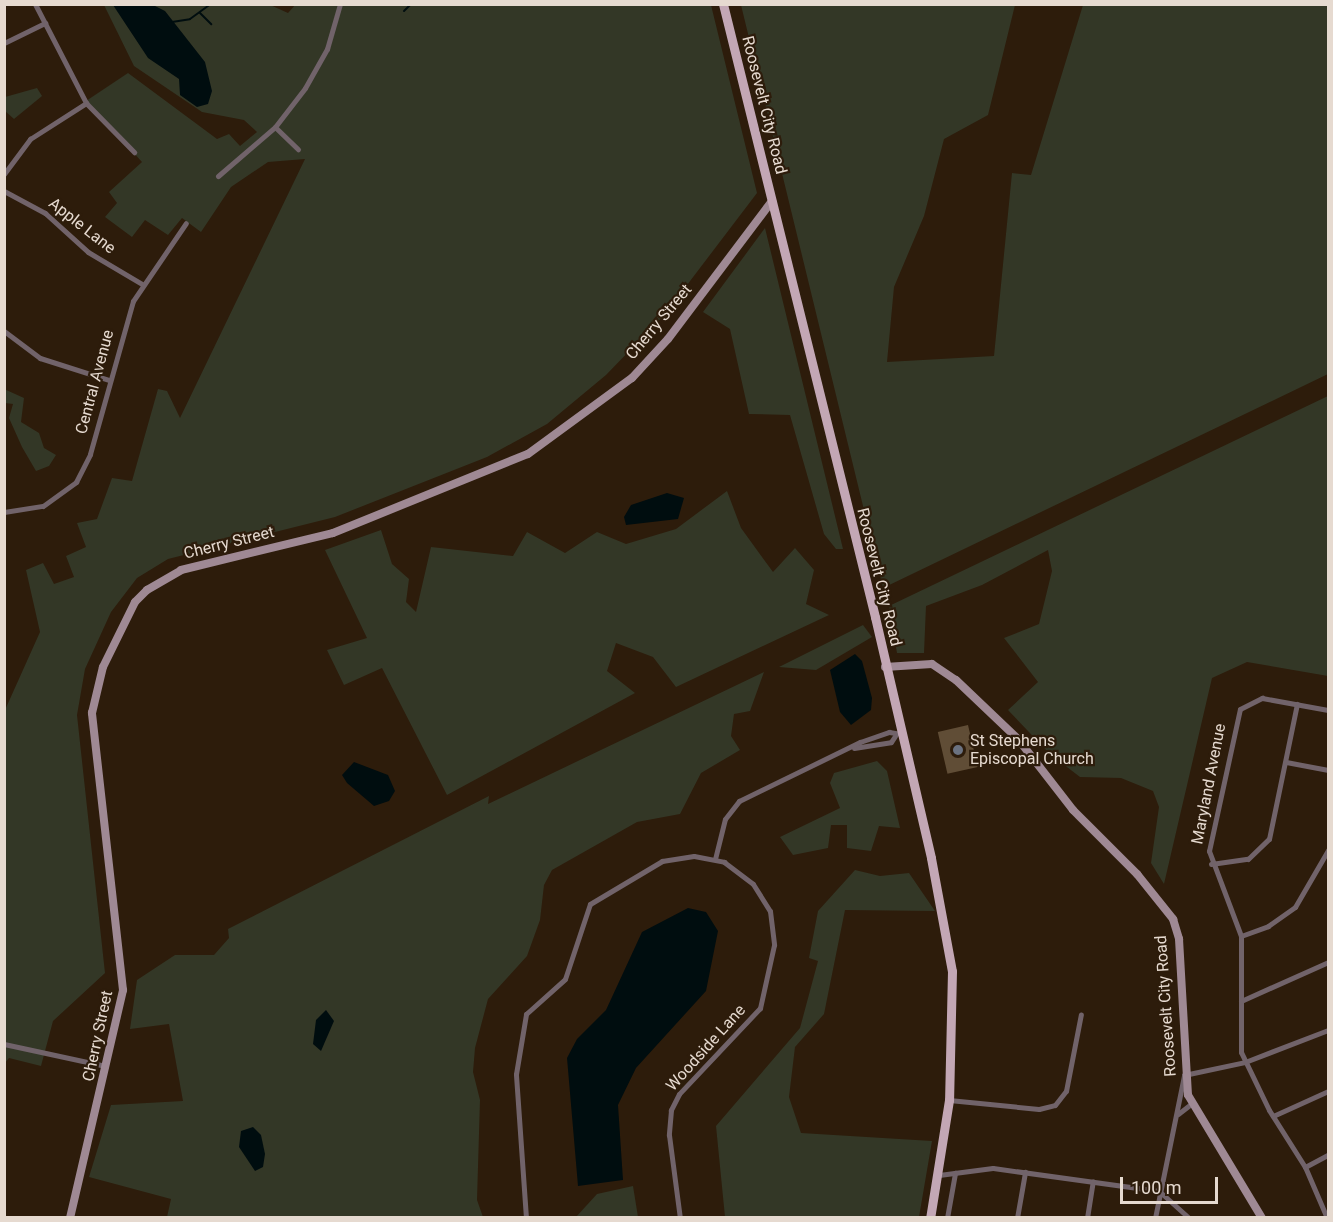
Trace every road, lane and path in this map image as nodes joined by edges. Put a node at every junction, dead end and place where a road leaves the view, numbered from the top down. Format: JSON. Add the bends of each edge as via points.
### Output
{"nodes":[{"id":1,"x":35,"y":4,"type":"edge"},
{"id":2,"x":340,"y":4,"type":"edge"},
{"id":3,"x":723,"y":4,"type":"edge"},
{"id":4,"x":45,"y":23,"type":"junction"},
{"id":5,"x":4,"y":43,"type":"edge"},
{"id":6,"x":86,"y":103,"type":"junction"},
{"id":7,"x":275,"y":127,"type":"junction"},
{"id":8,"x":298,"y":149,"type":"dead end"},
{"id":9,"x":134,"y":152,"type":"dead end"},
{"id":10,"x":4,"y":174,"type":"edge"},
{"id":11,"x":218,"y":176,"type":"dead end"},
{"id":12,"x":4,"y":191,"type":"edge"},
{"id":13,"x":772,"y":201,"type":"junction"},
{"id":14,"x":186,"y":223,"type":"dead end"},
{"id":15,"x":142,"y":284,"type":"junction"},
{"id":16,"x":4,"y":331,"type":"edge"},
{"id":17,"x":109,"y":380,"type":"junction"},
{"id":18,"x":4,"y":512,"type":"edge"},
{"id":19,"x":885,"y":667,"type":"junction"},
{"id":20,"x":1297,"y":704,"type":"junction"},
{"id":21,"x":1329,"y":710,"type":"edge"},
{"id":22,"x":898,"y":735,"type":"junction"},
{"id":23,"x":854,"y":748,"type":"junction"},
{"id":24,"x":1286,"y":762,"type":"junction"},
{"id":25,"x":1329,"y":770,"type":"edge"},
{"id":26,"x":1329,"y":849,"type":"edge"},
{"id":27,"x":715,"y":859,"type":"junction"},
{"id":28,"x":1211,"y":864,"type":"junction"},
{"id":29,"x":1241,"y":936,"type":"junction"},
{"id":30,"x":1329,"y":962,"type":"edge"},
{"id":31,"x":1241,"y":1001,"type":"junction"},
{"id":32,"x":1081,"y":1014,"type":"dead end"},
{"id":33,"x":1329,"y":1030,"type":"edge"},
{"id":34,"x":4,"y":1044,"type":"edge"},
{"id":35,"x":1245,"y":1062,"type":"junction"},
{"id":36,"x":108,"y":1066,"type":"junction"},
{"id":37,"x":1184,"y":1075,"type":"junction"},
{"id":38,"x":1329,"y":1091,"type":"edge"},
{"id":39,"x":949,"y":1100,"type":"junction"},
{"id":40,"x":1191,"y":1103,"type":"junction"},
{"id":41,"x":1273,"y":1116,"type":"junction"},
{"id":42,"x":1176,"y":1118,"type":"junction"},
{"id":43,"x":1329,"y":1155,"type":"edge"},
{"id":44,"x":1305,"y":1167,"type":"junction"},
{"id":45,"x":1025,"y":1172,"type":"junction"},
{"id":46,"x":956,"y":1173,"type":"junction"},
{"id":47,"x":939,"y":1175,"type":"junction"},
{"id":48,"x":1094,"y":1181,"type":"junction"},
{"id":49,"x":1160,"y":1191,"type":"junction"},
{"id":50,"x":70,"y":1218,"type":"edge"},
{"id":51,"x":526,"y":1218,"type":"edge"},
{"id":52,"x":680,"y":1218,"type":"edge"},
{"id":53,"x":930,"y":1218,"type":"edge"},
{"id":54,"x":947,"y":1218,"type":"edge"},
{"id":55,"x":1017,"y":1218,"type":"edge"},
{"id":56,"x":1086,"y":1218,"type":"edge"},
{"id":57,"x":1155,"y":1218,"type":"edge"},
{"id":58,"x":1190,"y":1218,"type":"edge"},
{"id":59,"x":1262,"y":1218,"type":"edge"},
{"id":60,"x":1328,"y":1218,"type":"edge"}],
"edges":[{"from":1,"to":4,"type":"street"},
{"from":2,"to":7,"type":"street","via":[[327,49]]},
{"from":3,"to":13,"type":"main road","name":"Roosevelt City Road"},
{"from":4,"to":5,"type":"street"},
{"from":4,"to":6,"type":"street"},
{"from":6,"to":9,"type":"street"},
{"from":6,"to":10,"type":"street","via":[[30,139]]},
{"from":7,"to":8,"type":"street"},
{"from":7,"to":11,"type":"street"},
{"from":12,"to":15,"type":"street","name":"Apple Lane","via":[[45,213],[88,252]]},
{"from":13,"to":19,"type":"main road","name":"Roosevelt City Road"},
{"from":13,"to":36,"type":"street","name":"Cherry Street","via":[[668,339],[632,378],[528,454],[333,533],[182,570],[147,590],[135,602],[103,667],[92,713],[96,774],[123,974],[121,1011]]},
{"from":14,"to":15,"type":"street","name":"Central Avenue"},
{"from":15,"to":17,"type":"street","name":"Central Avenue","via":[[124,325]]},
{"from":16,"to":17,"type":"street","via":[[40,357]]},
{"from":17,"to":18,"type":"street","name":"Central Avenue","via":[[90,454],[76,482],[43,506]]},
{"from":19,"to":22,"type":"main road"},
{"from":19,"to":37,"type":"street","name":"Roosevelt City Road","via":[[932,664],[956,680],[1025,747],[1073,810],[1166,910],[1179,939]]},
{"from":20,"to":21,"type":"street","name":"Maryland Avenue"},
{"from":20,"to":24,"type":"street"},
{"from":20,"to":28,"type":"street","name":"Maryland Avenue","via":[[1256,699],[1237,714],[1209,845]]},
{"from":22,"to":23,"type":"street","via":[[871,737]]},
{"from":22,"to":23,"type":"street","via":[[891,742]]},
{"from":22,"to":39,"type":"main road","via":[[931,858],[952,971]]},
{"from":23,"to":27,"type":"street","via":[[739,801],[725,819]]},
{"from":24,"to":25,"type":"street"},
{"from":24,"to":28,"type":"street","via":[[1271,834],[1264,847],[1243,861]]},
{"from":26,"to":29,"type":"street","via":[[1295,907],[1268,926]]},
{"from":27,"to":51,"type":"street","name":"Woodside Lane","via":[[694,856],[662,861],[590,903],[565,979],[526,1014],[516,1074]]},
{"from":27,"to":52,"type":"street","name":"Woodside Lane","via":[[742,873],[761,894],[772,922],[774,945],[760,1008],[679,1094],[672,1110],[669,1135]]},
{"from":28,"to":29,"type":"street","name":"Maryland Avenue"},
{"from":29,"to":31,"type":"street","name":"Maryland Avenue"},
{"from":30,"to":31,"type":"street"},
{"from":31,"to":35,"type":"street","name":"Maryland Avenue","via":[[1239,1041]]},
{"from":32,"to":39,"type":"street","via":[[1066,1091],[1055,1105],[1039,1109]]},
{"from":33,"to":35,"type":"street"},
{"from":34,"to":36,"type":"street"},
{"from":35,"to":37,"type":"street"},
{"from":35,"to":41,"type":"street","name":"Maryland Avenue"},
{"from":36,"to":50,"type":"street","name":"Cherry Street"},
{"from":37,"to":40,"type":"street","name":"Roosevelt City Road"},
{"from":37,"to":42,"type":"street"},
{"from":38,"to":41,"type":"street"},
{"from":39,"to":47,"type":"main road"},
{"from":40,"to":42,"type":"street"},
{"from":40,"to":59,"type":"street","name":"Roosevelt City Road"},
{"from":41,"to":44,"type":"street","name":"Maryland Avenue"},
{"from":42,"to":49,"type":"street"},
{"from":43,"to":44,"type":"street"},
{"from":44,"to":60,"type":"street","name":"Maryland Avenue"},
{"from":45,"to":46,"type":"street","via":[[993,1168]]},
{"from":45,"to":48,"type":"street"},
{"from":45,"to":55,"type":"street"},
{"from":46,"to":47,"type":"street"},
{"from":46,"to":54,"type":"street"},
{"from":47,"to":53,"type":"main road"},
{"from":48,"to":49,"type":"street"},
{"from":48,"to":56,"type":"street"},
{"from":49,"to":57,"type":"street"},
{"from":49,"to":58,"type":"street"}]}
